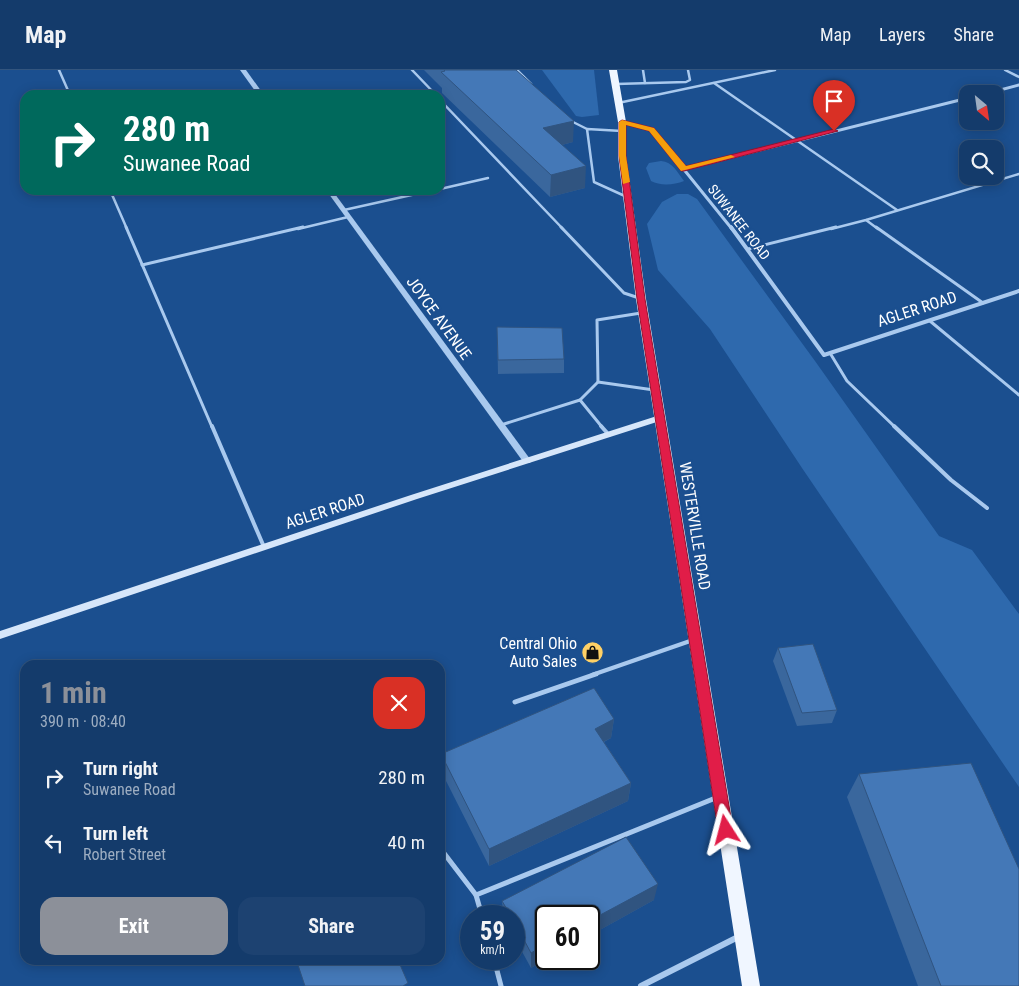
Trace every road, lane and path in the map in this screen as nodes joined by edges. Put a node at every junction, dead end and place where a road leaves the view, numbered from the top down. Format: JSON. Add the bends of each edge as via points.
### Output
{"nodes":[{"id":1,"x":59,"y":70,"type":"edge"},
{"id":2,"x":244,"y":70,"type":"edge"},
{"id":3,"x":412,"y":70,"type":"edge"},
{"id":4,"x":517,"y":70,"type":"edge"},
{"id":5,"x":612,"y":70,"type":"edge"},
{"id":6,"x":643,"y":70,"type":"edge"},
{"id":7,"x":688,"y":70,"type":"edge"},
{"id":8,"x":775,"y":70,"type":"edge"},
{"id":9,"x":1005,"y":70,"type":"edge"},
{"id":10,"x":662,"y":77,"type":"dead end"},
{"id":11,"x":1019,"y":77,"type":"edge"},
{"id":12,"x":645,"y":83,"type":"junction"},
{"id":13,"x":663,"y":83,"type":"junction"},
{"id":14,"x":615,"y":84,"type":"junction"},
{"id":15,"x":714,"y":84,"type":"junction"},
{"id":16,"x":1019,"y":85,"type":"edge"},
{"id":17,"x":1004,"y":89,"type":"edge"},
{"id":18,"x":68,"y":90,"type":"edge"},
{"id":19,"x":258,"y":90,"type":"edge"},
{"id":20,"x":431,"y":90,"type":"edge"},
{"id":21,"x":538,"y":90,"type":"edge"},
{"id":22,"x":959,"y":100,"type":"edge"},
{"id":23,"x":618,"y":103,"type":"junction"},
{"id":24,"x":445,"y":105,"type":"edge"},
{"id":25,"x":569,"y":119,"type":"edge"},
{"id":26,"x":622,"y":126,"type":"junction"},
{"id":27,"x":587,"y":129,"type":"junction"},
{"id":28,"x":797,"y":141,"type":"junction"},
{"id":29,"x":684,"y":169,"type":"junction"},
{"id":30,"x":1019,"y":174,"type":"edge"},
{"id":31,"x":488,"y":178,"type":"dead end"},
{"id":32,"x":445,"y":188,"type":"edge"},
{"id":33,"x":112,"y":195,"type":"edge"},
{"id":34,"x":333,"y":195,"type":"edge"},
{"id":35,"x":416,"y":195,"type":"edge"},
{"id":36,"x":628,"y":197,"type":"junction"},
{"id":37,"x":897,"y":210,"type":"junction"},
{"id":38,"x":346,"y":214,"type":"junction"},
{"id":39,"x":866,"y":220,"type":"junction"},
{"id":40,"x":748,"y":249,"type":"junction"},
{"id":41,"x":142,"y":265,"type":"junction"},
{"id":42,"x":1019,"y":292,"type":"edge"},
{"id":43,"x":641,"y":299,"type":"junction"},
{"id":44,"x":983,"y":303,"type":"junction"},
{"id":45,"x":644,"y":313,"type":"junction"},
{"id":46,"x":930,"y":321,"type":"junction"},
{"id":47,"x":830,"y":353,"type":"junction"},
{"id":48,"x":824,"y":355,"type":"joint"},
{"id":49,"x":598,"y":382,"type":"junction"},
{"id":50,"x":656,"y":390,"type":"junction"},
{"id":51,"x":1019,"y":395,"type":"edge"},
{"id":52,"x":580,"y":400,"type":"junction"},
{"id":53,"x":660,"y":418,"type":"junction"},
{"id":54,"x":501,"y":425,"type":"junction"},
{"id":55,"x":609,"y":434,"type":"junction"},
{"id":56,"x":527,"y":461,"type":"junction"},
{"id":57,"x":986,"y":508,"type":"dead end"},
{"id":58,"x":264,"y":547,"type":"junction"},
{"id":59,"x":0,"y":635,"type":"edge"},
{"id":60,"x":695,"y":639,"type":"junction"},
{"id":61,"x":515,"y":702,"type":"dead end"},
{"id":62,"x":720,"y":796,"type":"junction"},
{"id":63,"x":445,"y":855,"type":"edge"},
{"id":64,"x":476,"y":895,"type":"junction"},
{"id":65,"x":479,"y":905,"type":"edge"},
{"id":66,"x":742,"y":934,"type":"junction"},
{"id":67,"x":497,"y":970,"type":"edge"},
{"id":68,"x":501,"y":986,"type":"edge"},
{"id":69,"x":641,"y":986,"type":"edge"},
{"id":70,"x":750,"y":986,"type":"edge"}],
"edges":[{"from":1,"to":18,"type":"lane"},
{"from":2,"to":19,"type":"street"},
{"from":3,"to":20,"type":"lane"},
{"from":4,"to":21,"type":"lane"},
{"from":5,"to":14,"type":"main road","name":"WESTERVILLE ROAD"},
{"from":6,"to":12,"type":"lane"},
{"from":7,"to":13,"type":"lane","via":[[690,80]]},
{"from":8,"to":15,"type":"lane"},
{"from":9,"to":11,"type":"lane"},
{"from":10,"to":13,"type":"lane"},
{"from":12,"to":13,"type":"lane"},
{"from":12,"to":14,"type":"lane"},
{"from":14,"to":23,"type":"main road","name":"WESTERVILLE ROAD"},
{"from":15,"to":23,"type":"lane"},
{"from":15,"to":28,"type":"lane"},
{"from":16,"to":17,"type":"street"},
{"from":22,"to":28,"type":"street"},
{"from":23,"to":26,"type":"main road","name":"WESTERVILLE ROAD"},
{"from":24,"to":43,"type":"lane","via":[[624,292]]},
{"from":25,"to":27,"type":"lane"},
{"from":26,"to":27,"type":"lane"},
{"from":26,"to":29,"type":"street","name":"SUWANEE ROAD","via":[[652,130]]},
{"from":26,"to":36,"type":"main road","name":"WESTERVILLE ROAD","via":[[622,156]]},
{"from":27,"to":36,"type":"lane","via":[[594,182]]},
{"from":28,"to":29,"type":"street"},
{"from":28,"to":37,"type":"lane"},
{"from":29,"to":40,"type":"street","name":"SUWANEE ROAD"},
{"from":30,"to":37,"type":"lane"},
{"from":31,"to":32,"type":"lane"},
{"from":33,"to":41,"type":"lane"},
{"from":34,"to":38,"type":"street","name":"JOYCE AVENUE"},
{"from":35,"to":38,"type":"lane"},
{"from":36,"to":43,"type":"main road","name":"WESTERVILLE ROAD"},
{"from":37,"to":39,"type":"lane"},
{"from":38,"to":41,"type":"lane"},
{"from":38,"to":54,"type":"street","name":"JOYCE AVENUE"},
{"from":39,"to":40,"type":"lane"},
{"from":39,"to":44,"type":"lane"},
{"from":40,"to":48,"type":"street","name":"SUWANEE ROAD"},
{"from":41,"to":58,"type":"lane"},
{"from":42,"to":44,"type":"street","name":"AGLER ROAD"},
{"from":43,"to":45,"type":"main road","name":"WESTERVILLE ROAD"},
{"from":44,"to":46,"type":"street","name":"AGLER ROAD"},
{"from":45,"to":49,"type":"lane","via":[[597,320]]},
{"from":45,"to":50,"type":"main road","name":"WESTERVILLE ROAD"},
{"from":46,"to":47,"type":"street","name":"AGLER ROAD"},
{"from":46,"to":51,"type":"lane"},
{"from":47,"to":48,"type":"street","name":"AGLER ROAD"},
{"from":47,"to":57,"type":"lane","via":[[847,381],[951,480]]},
{"from":49,"to":50,"type":"lane"},
{"from":49,"to":52,"type":"lane"},
{"from":50,"to":53,"type":"main road","name":"WESTERVILLE ROAD"},
{"from":52,"to":54,"type":"lane"},
{"from":52,"to":55,"type":"lane"},
{"from":53,"to":55,"type":"main road","name":"AGLER ROAD"},
{"from":53,"to":60,"type":"main road","name":"WESTERVILLE ROAD"},
{"from":54,"to":56,"type":"street","name":"JOYCE AVENUE"},
{"from":55,"to":56,"type":"main road","name":"AGLER ROAD"},
{"from":56,"to":58,"type":"main road","name":"AGLER ROAD"},
{"from":58,"to":59,"type":"main road","name":"AGLER ROAD"},
{"from":60,"to":61,"type":"lane"},
{"from":60,"to":62,"type":"main road","name":"WESTERVILLE ROAD"},
{"from":62,"to":64,"type":"lane"},
{"from":62,"to":66,"type":"main road","name":"WESTERVILLE ROAD"},
{"from":63,"to":64,"type":"lane"},
{"from":64,"to":65,"type":"lane"},
{"from":66,"to":69,"type":"street"},
{"from":66,"to":70,"type":"main road","name":"WESTERVILLE ROAD"},
{"from":67,"to":68,"type":"lane"}]}
